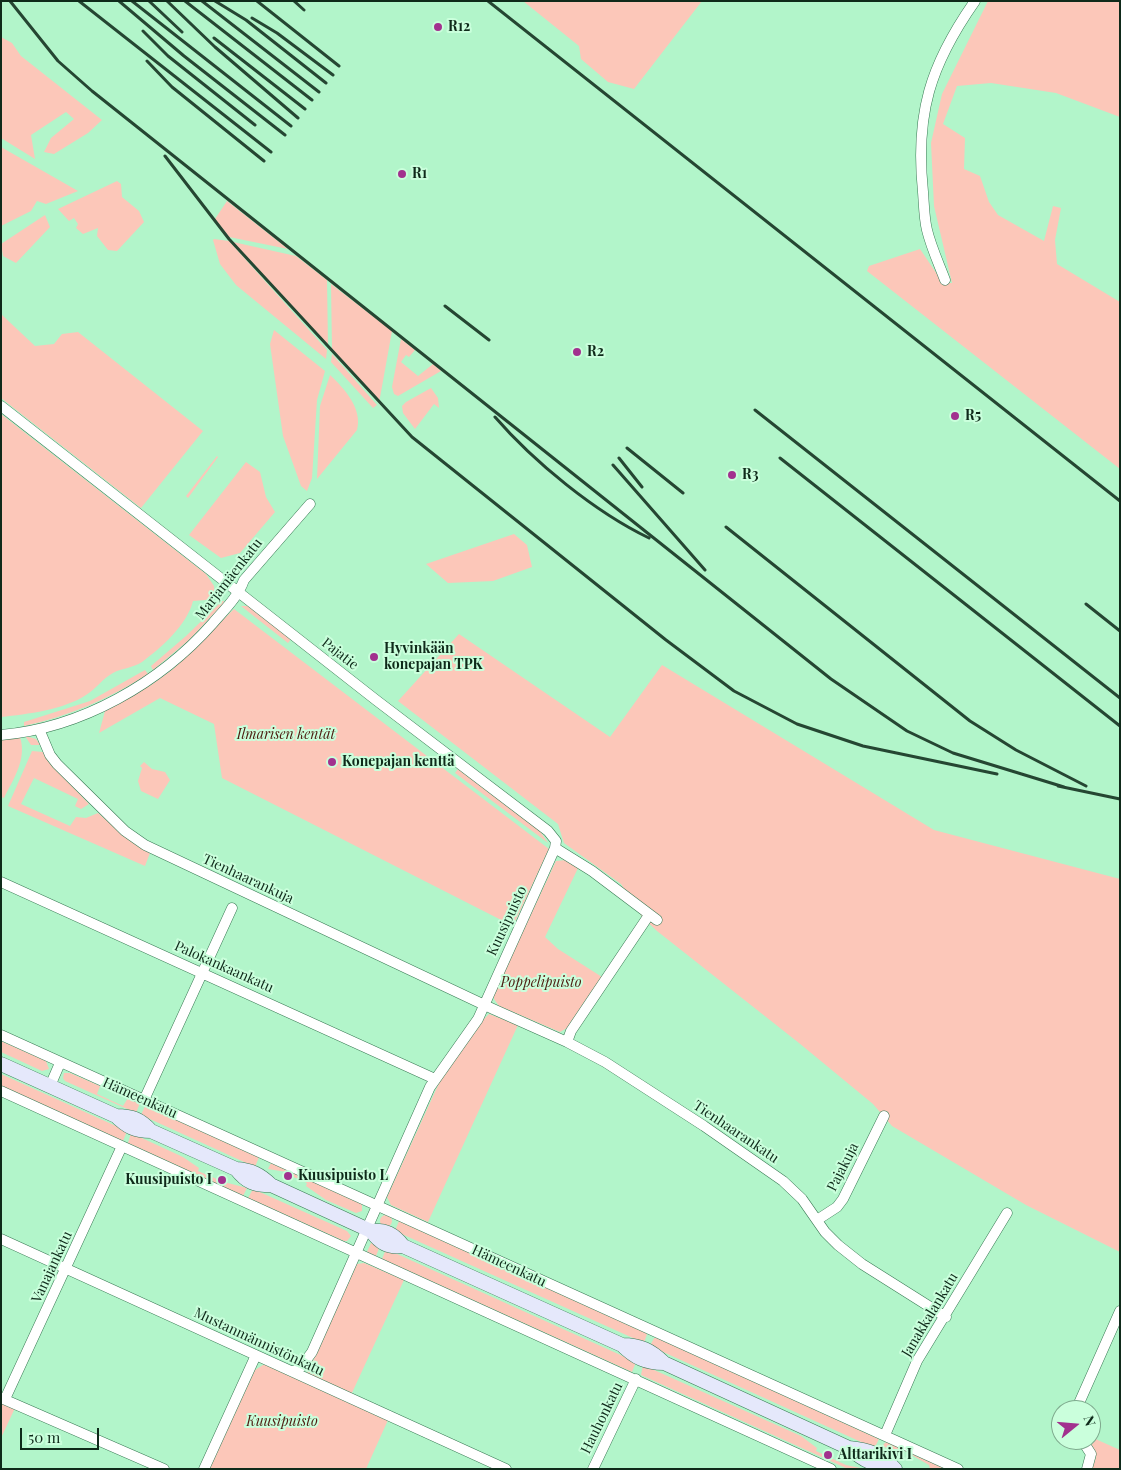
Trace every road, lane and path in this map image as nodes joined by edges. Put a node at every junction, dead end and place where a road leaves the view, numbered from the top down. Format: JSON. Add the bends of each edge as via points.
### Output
{"nodes":[{"id":1,"x":975,"y":1,"type":"edge"},
{"id":2,"x":946,"y":280,"type":"dead end"},
{"id":3,"x":1,"y":406,"type":"edge"},
{"id":4,"x":310,"y":504,"type":"dead end"},
{"id":5,"x":240,"y":592,"type":"junction"},
{"id":6,"x":39,"y":729,"type":"junction"},
{"id":7,"x":1,"y":735,"type":"edge"},
{"id":8,"x":555,"y":848,"type":"junction"},
{"id":9,"x":1,"y":882,"type":"edge"},
{"id":10,"x":232,"y":908,"type":"dead end"},
{"id":11,"x":202,"y":972,"type":"junction"},
{"id":12,"x":484,"y":1005,"type":"junction"},
{"id":13,"x":1,"y":1036,"type":"edge"},
{"id":14,"x":567,"y":1042,"type":"junction"},
{"id":15,"x":60,"y":1062,"type":"junction"},
{"id":16,"x":1,"y":1064,"type":"edge"},
{"id":17,"x":435,"y":1079,"type":"junction"},
{"id":18,"x":50,"y":1086,"type":"junction"},
{"id":19,"x":1,"y":1091,"type":"edge"},
{"id":20,"x":144,"y":1100,"type":"junction"},
{"id":21,"x":884,"y":1116,"type":"dead end"},
{"id":22,"x":122,"y":1146,"type":"junction"},
{"id":23,"x":377,"y":1206,"type":"junction"},
{"id":24,"x":1007,"y":1213,"type":"dead end"},
{"id":25,"x":817,"y":1220,"type":"junction"},
{"id":26,"x":368,"y":1229,"type":"junction"},
{"id":27,"x":1,"y":1239,"type":"edge"},
{"id":28,"x":356,"y":1252,"type":"junction"},
{"id":29,"x":67,"y":1269,"type":"junction"},
{"id":30,"x":1120,"y":1311,"type":"edge"},
{"id":31,"x":946,"y":1317,"type":"junction"},
{"id":32,"x":256,"y":1355,"type":"junction"},
{"id":33,"x":294,"y":1371,"type":"junction"},
{"id":34,"x":636,"y":1379,"type":"junction"},
{"id":35,"x":3,"y":1398,"type":"edge"},
{"id":36,"x":1080,"y":1400,"type":"edge"},
{"id":37,"x":885,"y":1435,"type":"junction"},
{"id":38,"x":1088,"y":1450,"type":"edge"},
{"id":39,"x":164,"y":1469,"type":"edge"},
{"id":40,"x":204,"y":1469,"type":"edge"},
{"id":41,"x":506,"y":1469,"type":"edge"},
{"id":42,"x":593,"y":1469,"type":"edge"},
{"id":43,"x":831,"y":1469,"type":"edge"},
{"id":44,"x":894,"y":1469,"type":"edge"},
{"id":45,"x":958,"y":1469,"type":"edge"},
{"id":46,"x":1087,"y":1469,"type":"edge"}],
"edges":[{"from":1,"to":2,"type":"street","via":[[956,29],[939,64],[921,126],[920,158],[926,229]]},
{"from":3,"to":5,"type":"street","name":"Pajatie"},
{"from":4,"to":5,"type":"street","name":"Marjamäenkatu","via":[[244,580]]},
{"from":5,"to":6,"type":"street","name":"Marjamäenkatu","via":[[202,635],[147,681],[104,706]]},
{"from":5,"to":8,"type":"street","name":"Pajatie","via":[[548,831],[555,838]]},
{"from":6,"to":7,"type":"street","name":"Marjamäenkatu"},
{"from":6,"to":12,"type":"street","name":"Tienhaarankuja","via":[[57,764],[145,845]]},
{"from":8,"to":12,"type":"street","name":"Kuusipuisto"},
{"from":8,"to":14,"type":"street","name":"Pajatie","via":[[592,871],[653,918],[571,1031]]},
{"from":9,"to":11,"type":"street","name":"Palokankaankatu"},
{"from":10,"to":11,"type":"street"},
{"from":11,"to":17,"type":"street","name":"Palokankaankatu"},
{"from":11,"to":20,"type":"street"},
{"from":12,"to":14,"type":"street","name":"Tienhaarankatu"},
{"from":12,"to":17,"type":"street","name":"Kuusipuisto","via":[[478,1019]]},
{"from":13,"to":15,"type":"street","name":"Hämeenkatu"},
{"from":14,"to":25,"type":"street","name":"Tienhaarankatu","via":[[704,1126],[783,1181],[802,1198]]},
{"from":15,"to":18,"type":"street"},
{"from":15,"to":20,"type":"street","name":"Hämeenkatu"},
{"from":16,"to":18,"type":"main road","name":"Hämeenkatu"},
{"from":17,"to":23,"type":"street","name":"Kuusipuisto"},
{"from":18,"to":26,"type":"main road","name":"Hämeenkatu","via":[[116,1116],[136,1119],[151,1131],[236,1169],[263,1176],[271,1185]]},
{"from":19,"to":22,"type":"street"},
{"from":20,"to":23,"type":"street","name":"Hämeenkatu"},
{"from":21,"to":25,"type":"street","name":"Pajakuja","via":[[843,1199]]},
{"from":22,"to":28,"type":"street"},
{"from":22,"to":29,"type":"street","name":"Vanajankatu"},
{"from":23,"to":26,"type":"street","name":"Kuusipuisto"},
{"from":23,"to":37,"type":"street","name":"Hämeenkatu"},
{"from":24,"to":31,"type":"street","name":"Janakkalankatu"},
{"from":25,"to":31,"type":"street","name":"Tienhaarankatu","via":[[838,1245],[856,1259]]},
{"from":26,"to":28,"type":"street"},
{"from":26,"to":44,"type":"main road","name":"Hämeenkatu","via":[[390,1233],[403,1246],[622,1345],[638,1345],[654,1353],[664,1363],[849,1448],[869,1450],[883,1457]]},
{"from":27,"to":29,"type":"street","name":"Mustanmännistönkatu"},
{"from":28,"to":33,"type":"street","via":[[312,1352],[302,1367]]},
{"from":28,"to":34,"type":"street"},
{"from":29,"to":32,"type":"street","name":"Mustanmännistönkatu"},
{"from":29,"to":35,"type":"street","name":"Vanajankatu"},
{"from":30,"to":36,"type":"street"},
{"from":31,"to":37,"type":"street","name":"Janakkalankatu","via":[[917,1361]]},
{"from":32,"to":33,"type":"street","name":"Mustanmännistönkatu"},
{"from":32,"to":40,"type":"street"},
{"from":33,"to":41,"type":"street","name":"Mustanmännistönkatu","via":[[307,1380]]},
{"from":34,"to":42,"type":"street","name":"Hauhonkatu"},
{"from":34,"to":43,"type":"street"},
{"from":35,"to":39,"type":"street"},
{"from":37,"to":45,"type":"street","name":"Hämeenkatu"},
{"from":38,"to":46,"type":"street","via":[[1091,1454]]}]}
